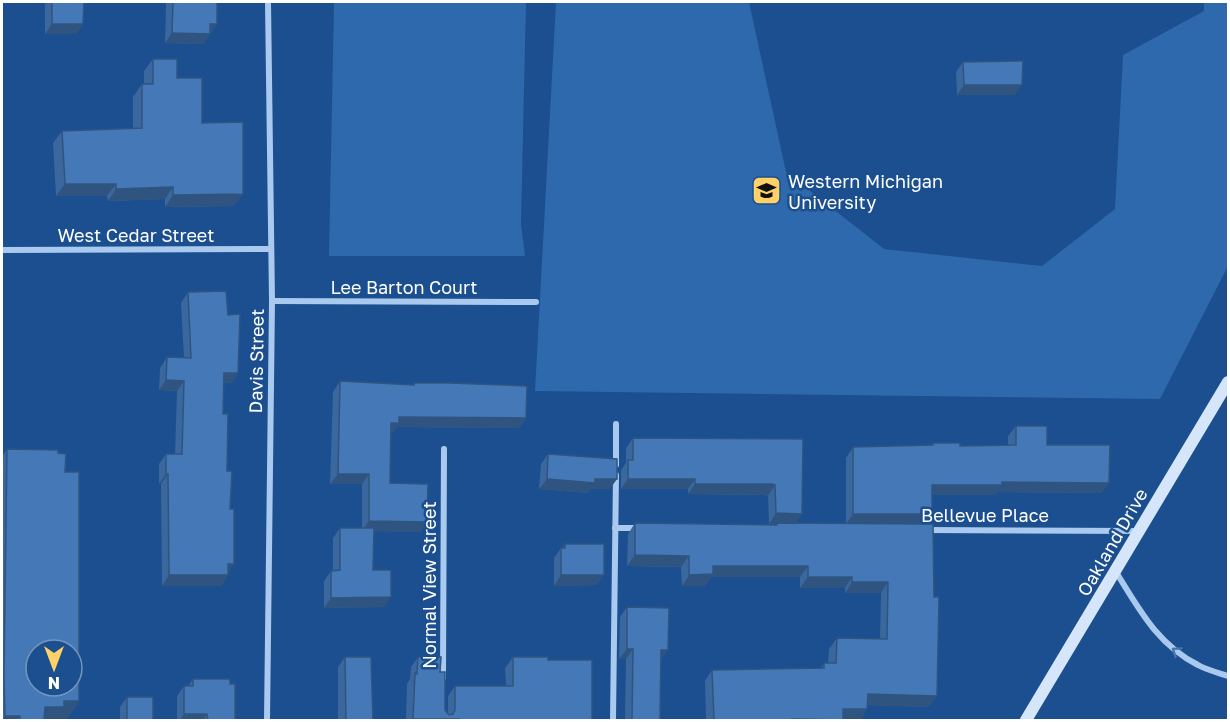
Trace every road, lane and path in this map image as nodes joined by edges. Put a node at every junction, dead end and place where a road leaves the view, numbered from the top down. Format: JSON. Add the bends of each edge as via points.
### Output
{"nodes":[{"id":1,"x":268,"y":2,"type":"edge"},
{"id":2,"x":270,"y":249,"type":"junction"},
{"id":3,"x":2,"y":250,"type":"edge"},
{"id":4,"x":272,"y":301,"type":"junction"},
{"id":5,"x":536,"y":302,"type":"dead end"},
{"id":6,"x":1228,"y":382,"type":"edge"},
{"id":7,"x":616,"y":424,"type":"dead end"},
{"id":8,"x":444,"y":449,"type":"dead end"},
{"id":9,"x":615,"y":528,"type":"junction"},
{"id":10,"x":651,"y":528,"type":"edge"},
{"id":11,"x":913,"y":530,"type":"edge"},
{"id":12,"x":1139,"y":531,"type":"junction"},
{"id":13,"x":1116,"y":572,"type":"junction"},
{"id":14,"x":1228,"y":676,"type":"edge"},
{"id":15,"x":443,"y":685,"type":"edge"},
{"id":16,"x":267,"y":720,"type":"edge"},
{"id":17,"x":613,"y":720,"type":"edge"},
{"id":18,"x":1026,"y":720,"type":"edge"}],
"edges":[{"from":1,"to":2,"type":"street","name":"Davis Street"},
{"from":2,"to":3,"type":"street","name":"West Cedar Street"},
{"from":2,"to":4,"type":"street","name":"Davis Street"},
{"from":4,"to":5,"type":"street","name":"Lee Barton Court"},
{"from":4,"to":16,"type":"street","name":"Davis Street"},
{"from":6,"to":12,"type":"main road","name":"Oakland Drive"},
{"from":7,"to":9,"type":"street"},
{"from":8,"to":15,"type":"street","name":"Normal View Street"},
{"from":9,"to":10,"type":"street"},
{"from":9,"to":17,"type":"street"},
{"from":11,"to":12,"type":"street","name":"Bellevue Place"},
{"from":12,"to":13,"type":"main road","name":"Oakland Drive"},
{"from":14,"to":13,"type":"street","one_way":true,"via":[[1199,666],[1166,644]]},
{"from":13,"to":18,"type":"main road","name":"Oakland Drive"}]}
